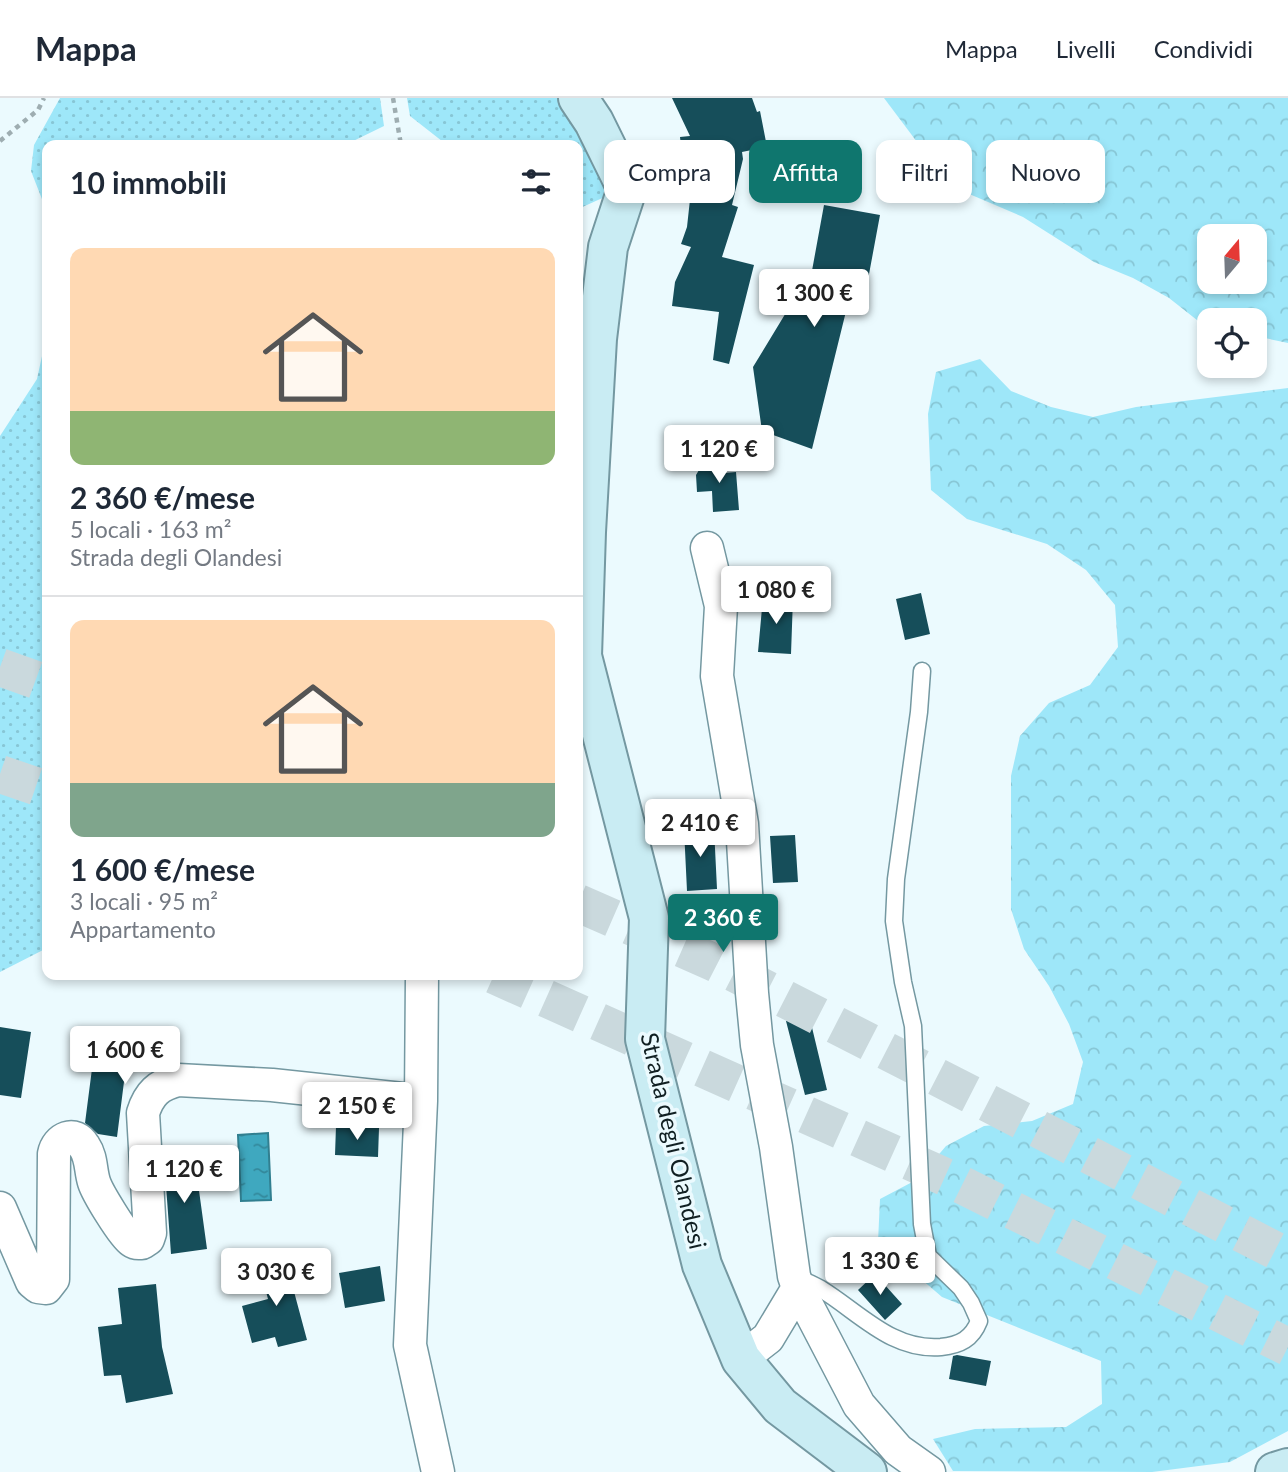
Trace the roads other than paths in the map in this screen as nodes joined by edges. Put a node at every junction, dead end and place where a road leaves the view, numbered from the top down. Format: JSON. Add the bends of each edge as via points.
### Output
{"nodes":[{"id":1,"x":578,"y":98,"type":"edge"},
{"id":2,"x":707,"y":548,"type":"dead end"},
{"id":3,"x":583,"y":625,"type":"edge"},
{"id":4,"x":583,"y":660,"type":"edge"},
{"id":5,"x":922,"y":671,"type":"dead end"},
{"id":6,"x":422,"y":980,"type":"edge"},
{"id":7,"x":421,"y":1101,"type":"junction"},
{"id":8,"x":0,"y":1208,"type":"edge"},
{"id":9,"x":796,"y":1282,"type":"junction"},
{"id":10,"x":741,"y":1359,"type":"junction"},
{"id":11,"x":1288,"y":1468,"type":"edge"},
{"id":12,"x":438,"y":1472,"type":"edge"},
{"id":13,"x":867,"y":1472,"type":"edge"},
{"id":14,"x":929,"y":1472,"type":"edge"},
{"id":15,"x":1275,"y":1472,"type":"edge"}],
"edges":[{"from":1,"to":3,"type":"main road","name":"Strada degli Olandesi","via":[[627,189],[608,247],[597,338]]},
{"from":2,"to":9,"type":"street","via":[[721,606],[717,676],[743,824],[757,1045]]},
{"from":4,"to":10,"type":"main road","name":"Strada degli Olandesi","via":[[649,918],[645,1039],[702,1265]]},
{"from":5,"to":9,"type":"lane","via":[[894,921],[913,1026],[922,1224],[928,1256],[961,1288],[979,1321],[966,1340],[950,1346],[907,1345],[820,1289]]},
{"from":6,"to":7,"type":"street"},
{"from":7,"to":8,"type":"street","via":[[272,1085],[166,1083],[155,1090],[143,1113],[150,1233],[142,1243],[128,1236],[108,1207],[94,1183],[92,1160],[82,1142],[66,1137],[57,1143],[53,1279],[46,1288],[32,1282]]},
{"from":7,"to":12,"type":"street","via":[[410,1345]]},
{"from":9,"to":10,"type":"street","via":[[768,1338]]},
{"from":9,"to":14,"type":"street","via":[[859,1405],[898,1450]]},
{"from":10,"to":13,"type":"main road","name":"Strada degli Olandesi","via":[[780,1406]]},
{"from":11,"to":15,"type":"main road"}]}
